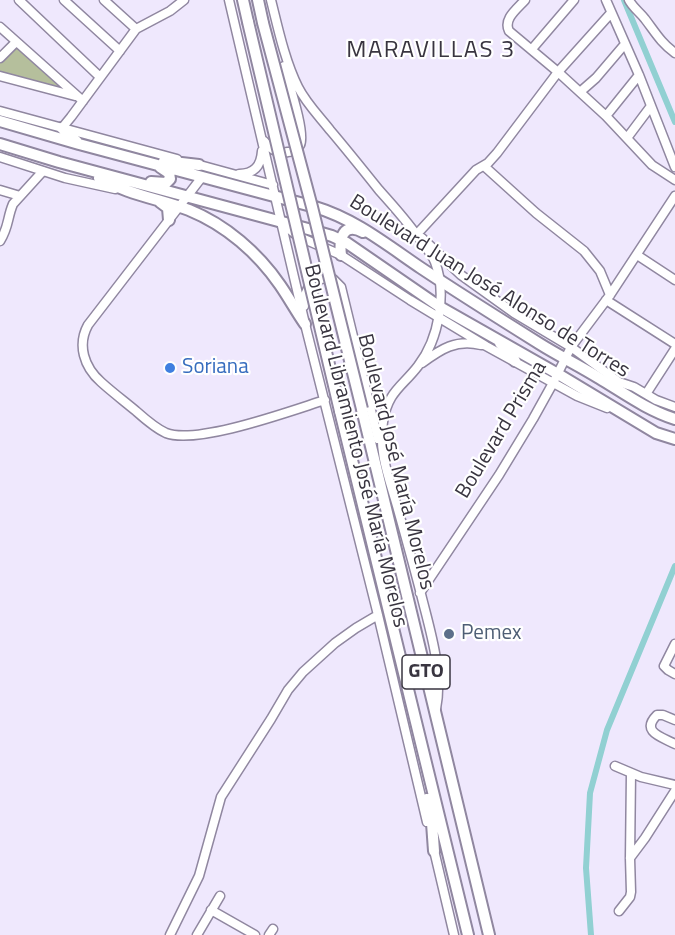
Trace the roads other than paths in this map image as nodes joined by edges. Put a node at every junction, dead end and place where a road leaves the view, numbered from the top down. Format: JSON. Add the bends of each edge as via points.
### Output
{"nodes":[{"id":1,"x":19,"y":0,"type":"edge"},
{"id":2,"x":64,"y":0,"type":"edge"},
{"id":3,"x":104,"y":0,"type":"edge"},
{"id":4,"x":184,"y":0,"type":"edge"},
{"id":5,"x":229,"y":0,"type":"edge"},
{"id":6,"x":243,"y":0,"type":"edge"},
{"id":7,"x":258,"y":0,"type":"edge"},
{"id":8,"x":271,"y":0,"type":"edge"},
{"id":9,"x":525,"y":0,"type":"edge"},
{"id":10,"x":574,"y":0,"type":"edge"},
{"id":11,"x":629,"y":0,"type":"edge"},
{"id":12,"x":609,"y":1,"type":"edge"},
{"id":13,"x":610,"y":13,"type":"junction"},
{"id":14,"x":276,"y":20,"type":"junction"},
{"id":15,"x":0,"y":27,"type":"edge"},
{"id":16,"x":136,"y":29,"type":"junction"},
{"id":17,"x":16,"y":42,"type":"junction"},
{"id":18,"x":625,"y":44,"type":"junction"},
{"id":19,"x":532,"y":49,"type":"junction"},
{"id":20,"x":120,"y":51,"type":"junction"},
{"id":21,"x":675,"y":52,"type":"edge"},
{"id":22,"x":0,"y":58,"type":"edge"},
{"id":23,"x":558,"y":72,"type":"junction"},
{"id":24,"x":639,"y":75,"type":"junction"},
{"id":25,"x":0,"y":76,"type":"edge"},
{"id":26,"x":100,"y":77,"type":"junction"},
{"id":27,"x":580,"y":92,"type":"junction"},
{"id":28,"x":80,"y":99,"type":"junction"},
{"id":29,"x":651,"y":106,"type":"junction"},
{"id":30,"x":0,"y":111,"type":"edge"},
{"id":31,"x":606,"y":116,"type":"junction"},
{"id":32,"x":3,"y":123,"type":"edge"},
{"id":33,"x":62,"y":128,"type":"junction"},
{"id":34,"x":262,"y":138,"type":"junction"},
{"id":35,"x":627,"y":138,"type":"junction"},
{"id":36,"x":0,"y":144,"type":"edge"},
{"id":37,"x":79,"y":144,"type":"junction"},
{"id":38,"x":0,"y":157,"type":"edge"},
{"id":39,"x":131,"y":157,"type":"junction"},
{"id":40,"x":155,"y":164,"type":"junction"},
{"id":41,"x":200,"y":165,"type":"junction"},
{"id":42,"x":484,"y":166,"type":"junction"},
{"id":43,"x":675,"y":167,"type":"edge"},
{"id":44,"x":83,"y":168,"type":"junction"},
{"id":45,"x":43,"y":171,"type":"junction"},
{"id":46,"x":100,"y":173,"type":"junction"},
{"id":47,"x":231,"y":174,"type":"junction"},
{"id":48,"x":202,"y":177,"type":"junction"},
{"id":49,"x":675,"y":180,"type":"edge"},
{"id":50,"x":273,"y":185,"type":"junction"},
{"id":51,"x":0,"y":190,"type":"edge"},
{"id":52,"x":128,"y":191,"type":"junction"},
{"id":53,"x":20,"y":196,"type":"junction"},
{"id":54,"x":675,"y":196,"type":"edge"},
{"id":55,"x":187,"y":197,"type":"junction"},
{"id":56,"x":276,"y":197,"type":"junction"},
{"id":57,"x":158,"y":200,"type":"junction"},
{"id":58,"x":179,"y":207,"type":"junction"},
{"id":59,"x":169,"y":220,"type":"junction"},
{"id":60,"x":282,"y":223,"type":"junction"},
{"id":61,"x":417,"y":234,"type":"junction"},
{"id":62,"x":340,"y":240,"type":"junction"},
{"id":63,"x":0,"y":241,"type":"edge"},
{"id":64,"x":341,"y":255,"type":"junction"},
{"id":65,"x":637,"y":255,"type":"junction"},
{"id":66,"x":407,"y":258,"type":"junction"},
{"id":67,"x":439,"y":279,"type":"junction"},
{"id":68,"x":675,"y":280,"type":"edge"},
{"id":69,"x":608,"y":298,"type":"junction"},
{"id":70,"x":439,"y":312,"type":"junction"},
{"id":71,"x":305,"y":324,"type":"junction"},
{"id":72,"x":496,"y":338,"type":"junction"},
{"id":73,"x":675,"y":344,"type":"edge"},
{"id":74,"x":486,"y":346,"type":"junction"},
{"id":75,"x":571,"y":348,"type":"junction"},
{"id":76,"x":675,"y":349,"type":"edge"},
{"id":77,"x":565,"y":358,"type":"junction"},
{"id":78,"x":514,"y":361,"type":"junction"},
{"id":79,"x":419,"y":365,"type":"junction"},
{"id":80,"x":556,"y":378,"type":"junction"},
{"id":81,"x":620,"y":382,"type":"junction"},
{"id":82,"x":646,"y":394,"type":"junction"},
{"id":83,"x":325,"y":400,"type":"junction"},
{"id":84,"x":637,"y":402,"type":"junction"},
{"id":85,"x":675,"y":407,"type":"edge"},
{"id":86,"x":675,"y":419,"type":"edge"},
{"id":87,"x":675,"y":439,"type":"edge"},
{"id":88,"x":382,"y":456,"type":"junction"},
{"id":89,"x":420,"y":593,"type":"junction"},
{"id":90,"x":378,"y":615,"type":"junction"},
{"id":91,"x":675,"y":644,"type":"edge"},
{"id":92,"x":675,"y":674,"type":"edge"},
{"id":93,"x":436,"y":713,"type":"junction"},
{"id":94,"x":675,"y":720,"type":"edge"},
{"id":95,"x":417,"y":728,"type":"junction"},
{"id":96,"x":675,"y":744,"type":"edge"},
{"id":97,"x":615,"y":766,"type":"dead end"},
{"id":98,"x":631,"y":773,"type":"junction"},
{"id":99,"x":675,"y":784,"type":"edge"},
{"id":100,"x":675,"y":791,"type":"edge"},
{"id":101,"x":434,"y":850,"type":"junction"},
{"id":102,"x":630,"y":858,"type":"junction"},
{"id":103,"x":219,"y":896,"type":"dead end"},
{"id":104,"x":211,"y":910,"type":"junction"},
{"id":105,"x":620,"y":911,"type":"dead end"},
{"id":106,"x":170,"y":935,"type":"edge"},
{"id":107,"x":197,"y":935,"type":"edge"},
{"id":108,"x":255,"y":935,"type":"edge"},
{"id":109,"x":454,"y":935,"type":"edge"},
{"id":110,"x":468,"y":935,"type":"edge"},
{"id":111,"x":489,"y":935,"type":"edge"}],
"edges":[{"from":1,"to":26,"type":"street"},
{"from":2,"to":20,"type":"street"},
{"from":3,"to":16,"type":"street"},
{"from":4,"to":16,"type":"street"},
{"from":5,"to":34,"type":"street","name":"Boulevard Libramiento José María Morelos"},
{"from":6,"to":95,"type":"main road","name":"Boulevard José María Morelos","number":"GTO","bridge":true},
{"from":7,"to":93,"type":"main road","name":"Boulevard José María Morelos","number":"GTO","bridge":true},
{"from":8,"to":14,"type":"street","name":"Boulevard Libramiento José María Morelos"},
{"from":9,"to":19,"type":"street","via":[[506,26]]},
{"from":10,"to":19,"type":"street"},
{"from":11,"to":21,"type":"street","via":[[662,42]]},
{"from":12,"to":13,"type":"street"},
{"from":13,"to":18,"type":"street"},
{"from":13,"to":23,"type":"street"},
{"from":14,"to":34,"type":"street","via":[[301,143],[299,148],[282,153],[271,149]]},
{"from":14,"to":61,"type":"street","name":"Boulevard Libramiento José María Morelos","via":[[305,99]]},
{"from":15,"to":17,"type":"street"},
{"from":16,"to":20,"type":"street"},
{"from":17,"to":22,"type":"street"},
{"from":17,"to":28,"type":"street"},
{"from":18,"to":24,"type":"street"},
{"from":18,"to":27,"type":"street"},
{"from":19,"to":23,"type":"street"},
{"from":20,"to":26,"type":"street"},
{"from":23,"to":27,"type":"street"},
{"from":23,"to":42,"type":"street"},
{"from":24,"to":29,"type":"street"},
{"from":24,"to":31,"type":"street"},
{"from":25,"to":28,"type":"street"},
{"from":26,"to":28,"type":"street"},
{"from":27,"to":31,"type":"street"},
{"from":28,"to":33,"type":"street"},
{"from":29,"to":35,"type":"street"},
{"from":29,"to":43,"type":"street"},
{"from":30,"to":33,"type":"street"},
{"from":31,"to":35,"type":"street"},
{"from":32,"to":37,"type":"main road","name":"Boulevard Juan José Alonso de Torres"},
{"from":33,"to":37,"type":"main road"},
{"from":33,"to":41,"type":"street"},
{"from":34,"to":47,"type":"street","via":[[262,156],[256,169],[248,174]]},
{"from":34,"to":50,"type":"street","name":"Boulevard Libramiento José María Morelos"},
{"from":35,"to":49,"type":"street","via":[[652,165]]},
{"from":36,"to":44,"type":"main road","name":"Boulevard Juan José Alonso de Torres"},
{"from":37,"to":39,"type":"main road","name":"Boulevard Juan José Alonso de Torres"},
{"from":38,"to":45,"type":"street"},
{"from":39,"to":40,"type":"main road","name":"Boulevard Juan José Alonso de Torres"},
{"from":39,"to":41,"type":"main road"},
{"from":40,"to":46,"type":"main road","via":[[169,172],[168,182]]},
{"from":40,"to":48,"type":"main road","name":"Boulevard Juan José Alonso de Torres"},
{"from":41,"to":47,"type":"street"},
{"from":42,"to":61,"type":"street"},
{"from":42,"to":69,"type":"street","via":[[584,251],[600,271]]},
{"from":44,"to":46,"type":"main road","name":"Boulevard Juan José Alonso de Torres"},
{"from":44,"to":52,"type":"main road"},
{"from":45,"to":52,"type":"street"},
{"from":45,"to":53,"type":"street"},
{"from":46,"to":55,"type":"main road","name":"Boulevard Juan José Alonso de Torres"},
{"from":47,"to":50,"type":"street"},
{"from":48,"to":55,"type":"street"},
{"from":48,"to":56,"type":"main road","name":"Boulevard Juan José Alonso de Torres"},
{"from":50,"to":56,"type":"street","name":"Boulevard Libramiento José María Morelos"},
{"from":51,"to":53,"type":"street"},
{"from":52,"to":57,"type":"main road"},
{"from":53,"to":63,"type":"street"},
{"from":54,"to":65,"type":"street","name":"Boulevard Prisma"},
{"from":55,"to":58,"type":"street"},
{"from":55,"to":60,"type":"main road","name":"Boulevard Juan José Alonso de Torres"},
{"from":56,"to":60,"type":"street","name":"Boulevard Libramiento José María Morelos"},
{"from":56,"to":66,"type":"main road","name":"Boulevard Juan José Alonso de Torres","via":[[341,216]]},
{"from":57,"to":58,"type":"main road"},
{"from":57,"to":59,"type":"main road","via":[[168,208]]},
{"from":58,"to":59,"type":"street"},
{"from":58,"to":71,"type":"main road","via":[[204,216],[248,247],[275,278]]},
{"from":59,"to":83,"type":"street","via":[[85,331],[83,354],[98,379],[155,426],[176,436],[236,427]]},
{"from":60,"to":62,"type":"main road","name":"Boulevard Juan José Alonso de Torres"},
{"from":60,"to":64,"type":"street","via":[[304,239]]},
{"from":60,"to":71,"type":"street","name":"Boulevard Libramiento José María Morelos"},
{"from":61,"to":67,"type":"street","name":"Boulevard Libramiento José María Morelos","via":[[435,261]]},
{"from":61,"to":75,"type":"street","via":[[461,275]]},
{"from":62,"to":64,"type":"main road"},
{"from":62,"to":66,"type":"main road","via":[[350,228],[357,229]]},
{"from":62,"to":70,"type":"main road","name":"Boulevard Juan José Alonso de Torres"},
{"from":64,"to":70,"type":"street"},
{"from":65,"to":68,"type":"street"},
{"from":65,"to":69,"type":"street","name":"Boulevard Prisma"},
{"from":66,"to":67,"type":"main road","name":"Boulevard Juan José Alonso de Torres"},
{"from":67,"to":70,"type":"street","name":"Boulevard Libramiento José María Morelos"},
{"from":67,"to":77,"type":"main road","name":"Boulevard Juan José Alonso de Torres"},
{"from":69,"to":73,"type":"street"},
{"from":69,"to":75,"type":"street","name":"Boulevard Prisma"},
{"from":70,"to":72,"type":"main road","name":"Boulevard Juan José Alonso de Torres"},
{"from":70,"to":74,"type":"street"},
{"from":70,"to":79,"type":"street","name":"Boulevard Libramiento José María Morelos"},
{"from":71,"to":83,"type":"street","name":"Boulevard Libramiento José María Morelos"},
{"from":71,"to":88,"type":"street","via":[[305,292],[320,279],[333,279],[343,292]]},
{"from":72,"to":78,"type":"main road"},
{"from":72,"to":80,"type":"main road","name":"Boulevard Juan José Alonso de Torres"},
{"from":74,"to":78,"type":"street"},
{"from":74,"to":79,"type":"street","via":[[449,345]]},
{"from":75,"to":77,"type":"street","name":"Boulevard Prisma"},
{"from":75,"to":81,"type":"street"},
{"from":76,"to":82,"type":"street"},
{"from":77,"to":80,"type":"street","name":"Boulevard Prisma"},
{"from":77,"to":84,"type":"main road","name":"Boulevard Juan José Alonso de Torres"},
{"from":78,"to":80,"type":"street"},
{"from":79,"to":88,"type":"street","name":"Boulevard Libramiento José María Morelos","via":[[389,400],[382,423]]},
{"from":80,"to":87,"type":"main road","name":"Boulevard Juan José Alonso de Torres","via":[[656,433]]},
{"from":80,"to":89,"type":"street","name":"Boulevard Prisma","via":[[499,475]]},
{"from":81,"to":82,"type":"street"},
{"from":81,"to":84,"type":"street"},
{"from":82,"to":85,"type":"street"},
{"from":83,"to":90,"type":"street","name":"Boulevard Libramiento José María Morelos"},
{"from":84,"to":86,"type":"main road","name":"Boulevard Juan José Alonso de Torres"},
{"from":88,"to":89,"type":"street","name":"Boulevard Libramiento José María Morelos"},
{"from":89,"to":93,"type":"street","name":"Boulevard Libramiento José María Morelos","via":[[439,676]]},
{"from":90,"to":101,"type":"street","name":"Boulevard Libramiento José María Morelos"},
{"from":90,"to":106,"type":"street","via":[[335,643],[288,690],[221,797],[199,876]]},
{"from":91,"to":92,"type":"street","via":[[664,666]]},
{"from":93,"to":111,"type":"main road","name":"Boulevard José María Morelos","number":"GTO"},
{"from":94,"to":96,"type":"street","via":[[657,715],[651,728],[653,733]]},
{"from":95,"to":101,"type":"main road"},
{"from":95,"to":110,"type":"main road","name":"Boulevard José María Morelos","number":"GTO"},
{"from":97,"to":98,"type":"street"},
{"from":98,"to":99,"type":"street"},
{"from":98,"to":102,"type":"street"},
{"from":100,"to":102,"type":"street"},
{"from":101,"to":109,"type":"street","name":"Boulevard Libramiento José María Morelos"},
{"from":102,"to":105,"type":"street","via":[[631,892]]},
{"from":103,"to":104,"type":"street"},
{"from":104,"to":107,"type":"street"},
{"from":104,"to":108,"type":"street"}]}
